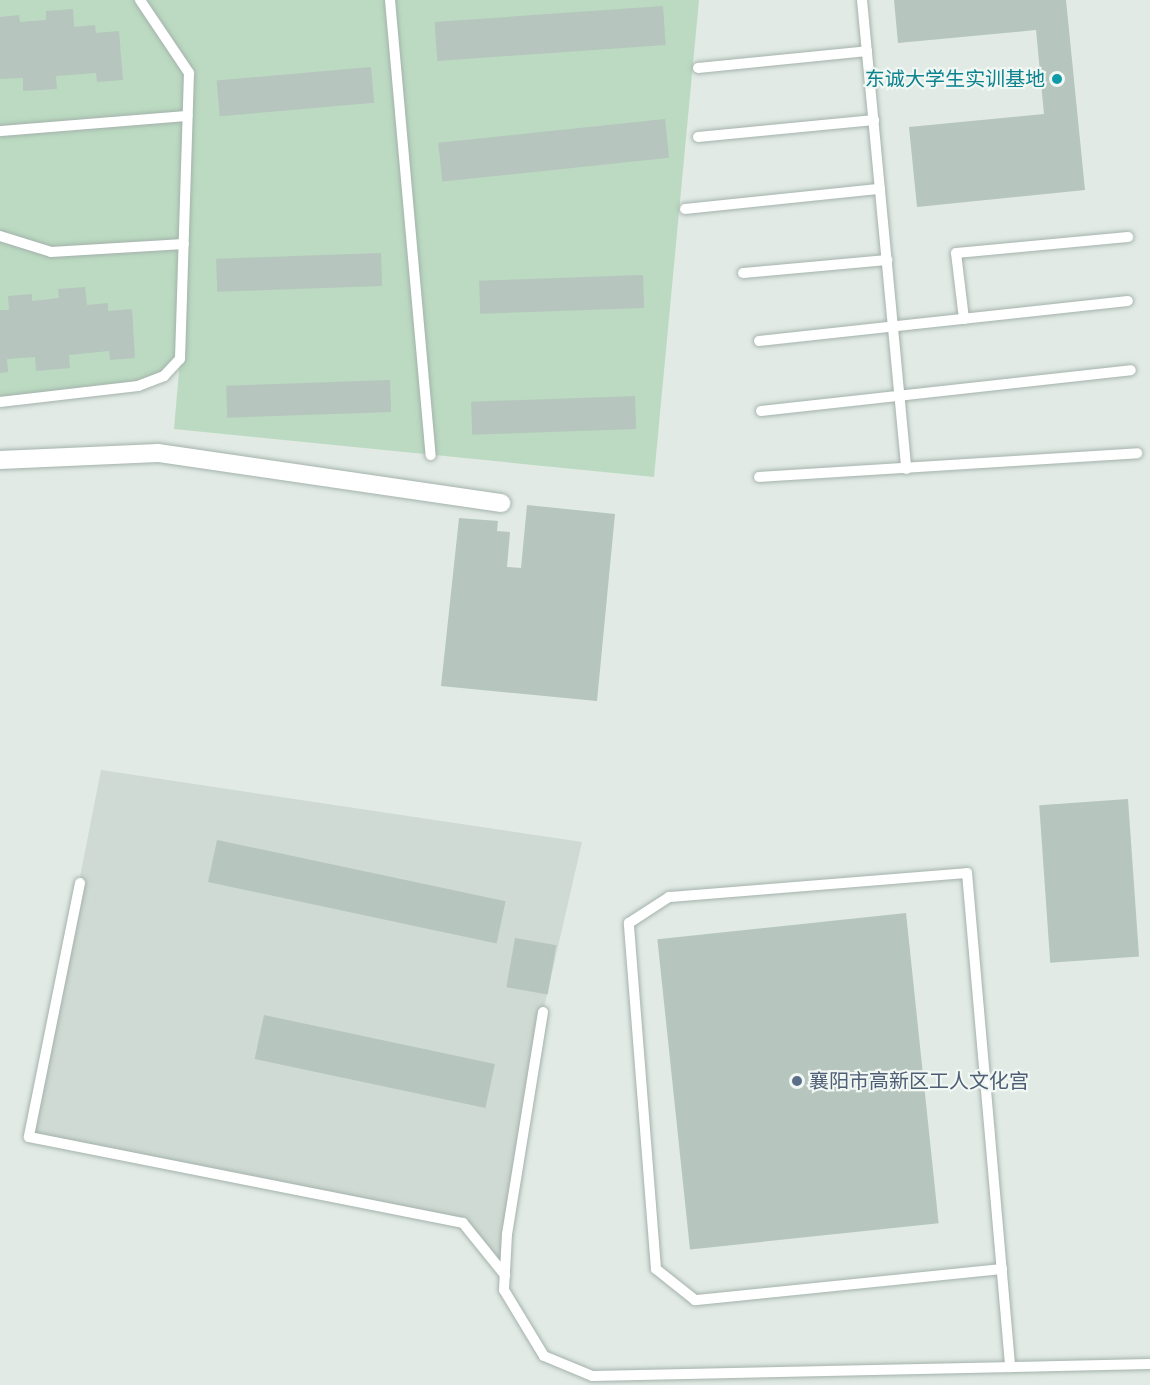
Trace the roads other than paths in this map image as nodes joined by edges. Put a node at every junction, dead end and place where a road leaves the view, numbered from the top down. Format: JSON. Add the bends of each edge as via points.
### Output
{"nodes":[{"id":1,"x":140,"y":0,"type":"edge"},
{"id":2,"x":390,"y":0,"type":"edge"},
{"id":3,"x":862,"y":0,"type":"edge"},
{"id":4,"x":867,"y":51,"type":"junction"},
{"id":5,"x":698,"y":68,"type":"dead end"},
{"id":6,"x":187,"y":117,"type":"junction"},
{"id":7,"x":874,"y":120,"type":"junction"},
{"id":8,"x":0,"y":131,"type":"edge"},
{"id":9,"x":698,"y":137,"type":"dead end"},
{"id":10,"x":880,"y":189,"type":"junction"},
{"id":11,"x":685,"y":209,"type":"dead end"},
{"id":12,"x":0,"y":236,"type":"edge"},
{"id":13,"x":1128,"y":237,"type":"dead end"},
{"id":14,"x":183,"y":244,"type":"junction"},
{"id":15,"x":887,"y":260,"type":"junction"},
{"id":16,"x":743,"y":273,"type":"dead end"},
{"id":17,"x":1128,"y":301,"type":"dead end"},
{"id":18,"x":964,"y":319,"type":"junction"},
{"id":19,"x":893,"y":327,"type":"junction"},
{"id":20,"x":759,"y":341,"type":"dead end"},
{"id":21,"x":1131,"y":370,"type":"dead end"},
{"id":22,"x":899,"y":396,"type":"junction"},
{"id":23,"x":0,"y":402,"type":"edge"},
{"id":24,"x":761,"y":411,"type":"dead end"},
{"id":25,"x":1137,"y":453,"type":"dead end"},
{"id":26,"x":431,"y":456,"type":"dead end"},
{"id":27,"x":0,"y":460,"type":"edge"},
{"id":28,"x":906,"y":469,"type":"junction"},
{"id":29,"x":759,"y":477,"type":"dead end"},
{"id":30,"x":501,"y":503,"type":"dead end"},
{"id":31,"x":80,"y":884,"type":"dead end"},
{"id":32,"x":543,"y":1012,"type":"dead end"},
{"id":33,"x":1002,"y":1269,"type":"junction"},
{"id":34,"x":505,"y":1275,"type":"junction"},
{"id":35,"x":1150,"y":1364,"type":"edge"},
{"id":36,"x":1010,"y":1367,"type":"junction"}],
"edges":[{"from":1,"to":6,"type":"lane","via":[[189,73]]},
{"from":2,"to":26,"type":"lane"},
{"from":3,"to":4,"type":"lane"},
{"from":4,"to":5,"type":"lane"},
{"from":4,"to":7,"type":"lane"},
{"from":6,"to":8,"type":"lane"},
{"from":6,"to":14,"type":"lane"},
{"from":7,"to":9,"type":"lane"},
{"from":7,"to":10,"type":"lane"},
{"from":10,"to":11,"type":"lane"},
{"from":10,"to":15,"type":"lane"},
{"from":12,"to":14,"type":"lane","via":[[51,252]]},
{"from":13,"to":18,"type":"lane","via":[[956,253]]},
{"from":14,"to":23,"type":"lane","via":[[180,359],[164,376],[138,386]]},
{"from":15,"to":16,"type":"lane"},
{"from":15,"to":19,"type":"lane"},
{"from":17,"to":18,"type":"lane"},
{"from":18,"to":19,"type":"lane"},
{"from":19,"to":20,"type":"lane"},
{"from":19,"to":22,"type":"lane"},
{"from":21,"to":22,"type":"lane"},
{"from":22,"to":24,"type":"lane"},
{"from":22,"to":28,"type":"lane"},
{"from":25,"to":28,"type":"lane"},
{"from":27,"to":30,"type":"street","via":[[158,453]]},
{"from":28,"to":29,"type":"lane"},
{"from":31,"to":34,"type":"lane","via":[[29,1137],[463,1223]]},
{"from":32,"to":34,"type":"lane","via":[[507,1234]]},
{"from":33,"to":33,"type":"lane","via":[[967,873],[669,897],[629,923],[656,1269],[695,1300]]},
{"from":33,"to":36,"type":"lane"},
{"from":34,"to":36,"type":"lane","via":[[504,1290],[544,1356],[592,1376]]},
{"from":35,"to":36,"type":"lane"}]}
